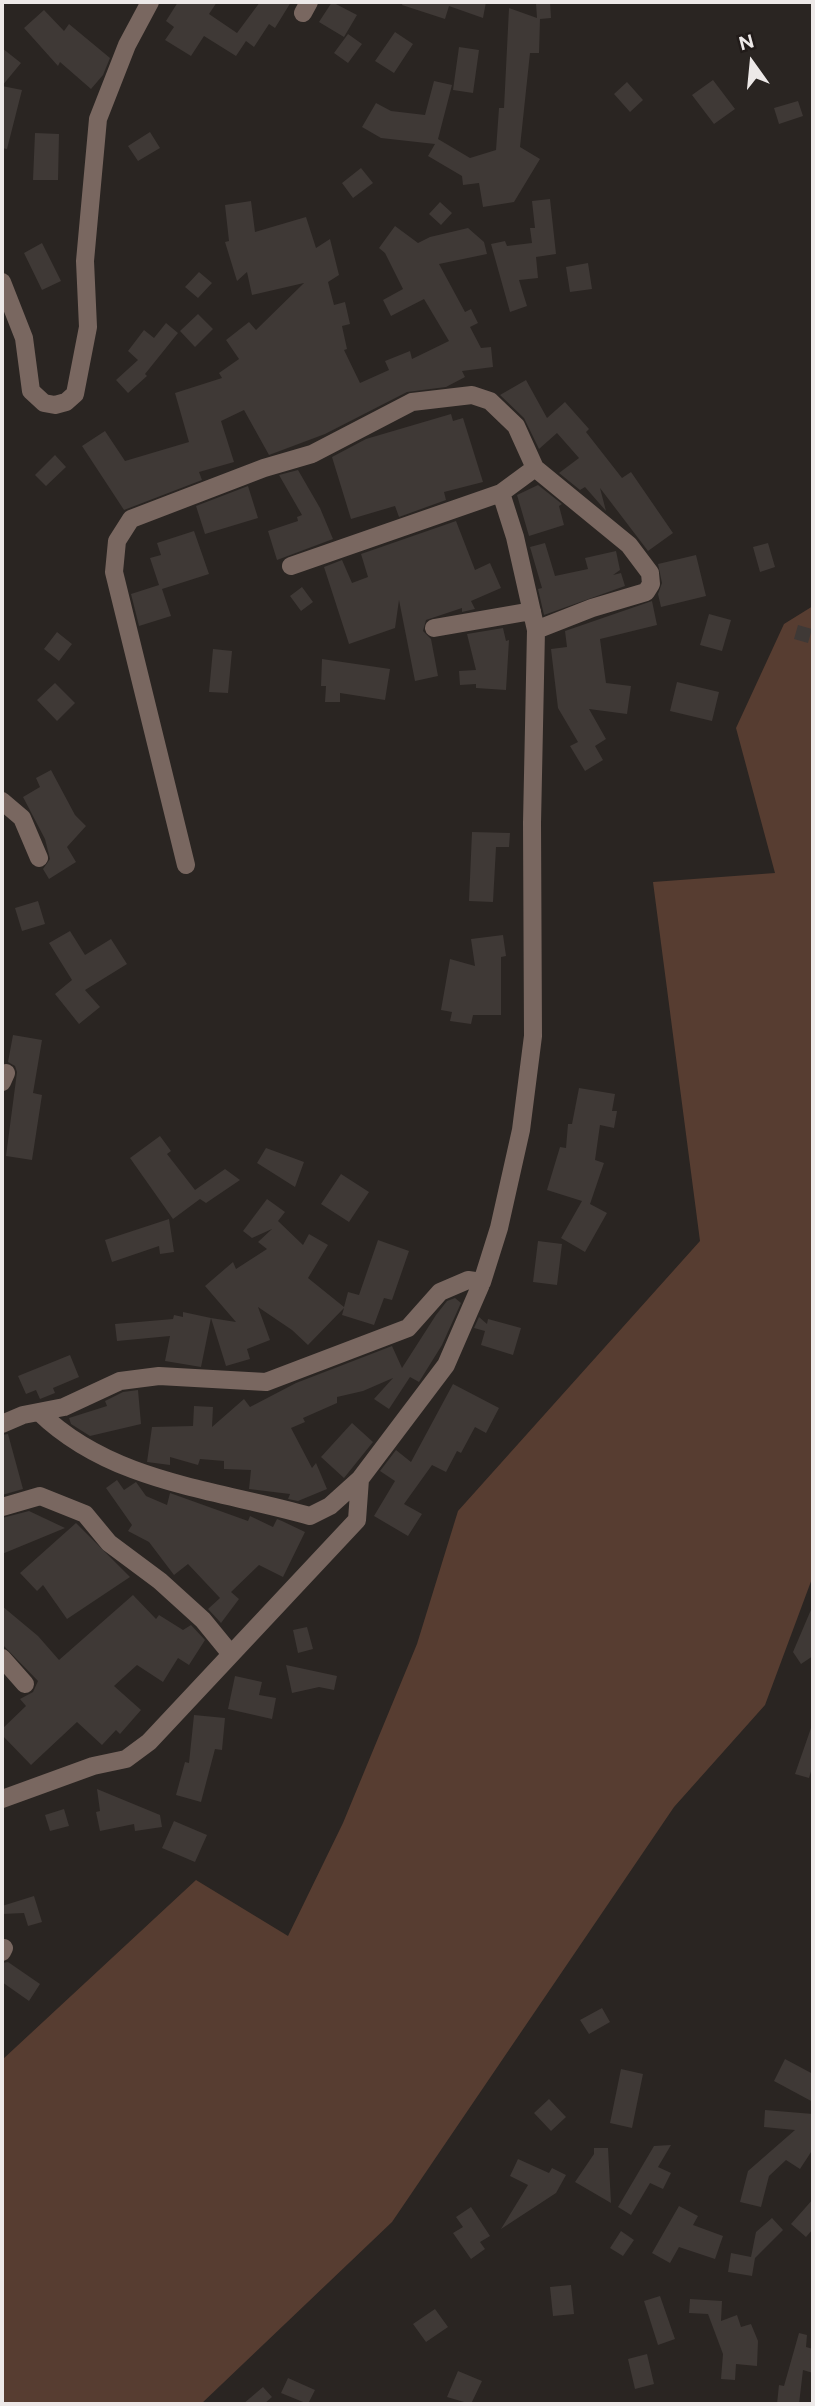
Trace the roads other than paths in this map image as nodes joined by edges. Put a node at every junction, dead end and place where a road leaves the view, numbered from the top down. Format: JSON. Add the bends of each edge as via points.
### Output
{"nodes":[{"id":1,"x":150,"y":2,"type":"edge"},
{"id":2,"x":2,"y":282,"type":"edge"},
{"id":3,"x":535,"y":468,"type":"junction"},
{"id":4,"x":502,"y":493,"type":"junction"},
{"id":5,"x":291,"y":566,"type":"dead end"},
{"id":6,"x":532,"y":611,"type":"junction"},
{"id":7,"x":434,"y":628,"type":"dead end"},
{"id":8,"x":536,"y":630,"type":"junction"},
{"id":9,"x":2,"y":801,"type":"edge"},
{"id":10,"x":39,"y":858,"type":"dead end"},
{"id":11,"x":186,"y":864,"type":"dead end"},
{"id":12,"x":482,"y":1282,"type":"junction"},
{"id":13,"x":38,"y":1412,"type":"junction"},
{"id":14,"x":2,"y":1424,"type":"edge"},
{"id":15,"x":360,"y":1479,"type":"junction"},
{"id":16,"x":2,"y":1507,"type":"edge"},
{"id":17,"x":230,"y":1653,"type":"junction"},
{"id":18,"x":2,"y":1658,"type":"edge"},
{"id":19,"x":25,"y":1684,"type":"dead end"},
{"id":20,"x":2,"y":1799,"type":"edge"}],
"edges":[{"from":1,"to":2,"type":"street","via":[[127,45],[98,119],[85,261],[88,327],[75,394],[66,402],[44,403],[31,391],[24,338]]},
{"from":3,"to":4,"type":"street"},
{"from":3,"to":8,"type":"street","via":[[629,545],[650,573],[651,584],[646,592]]},
{"from":3,"to":11,"type":"street","via":[[516,426],[490,401],[472,395],[412,402],[312,454],[131,519],[117,541],[114,572]]},
{"from":4,"to":5,"type":"street"},
{"from":4,"to":6,"type":"street"},
{"from":6,"to":7,"type":"street"},
{"from":6,"to":8,"type":"street"},
{"from":8,"to":12,"type":"street","via":[[533,1036],[521,1130]]},
{"from":9,"to":10,"type":"street","via":[[22,818]]},
{"from":12,"to":13,"type":"street","via":[[468,1280],[440,1292],[408,1328],[266,1382],[159,1376],[120,1381],[64,1407]]},
{"from":12,"to":15,"type":"street","via":[[446,1365]]},
{"from":13,"to":14,"type":"street"},
{"from":13,"to":15,"type":"street","via":[[64,1436],[106,1460],[179,1484],[310,1516],[330,1506]]},
{"from":15,"to":17,"type":"street","via":[[357,1520]]},
{"from":16,"to":17,"type":"street","via":[[40,1496],[85,1514],[109,1543],[203,1620]]},
{"from":17,"to":20,"type":"street","via":[[149,1742],[126,1759]]},
{"from":18,"to":19,"type":"street"}]}
